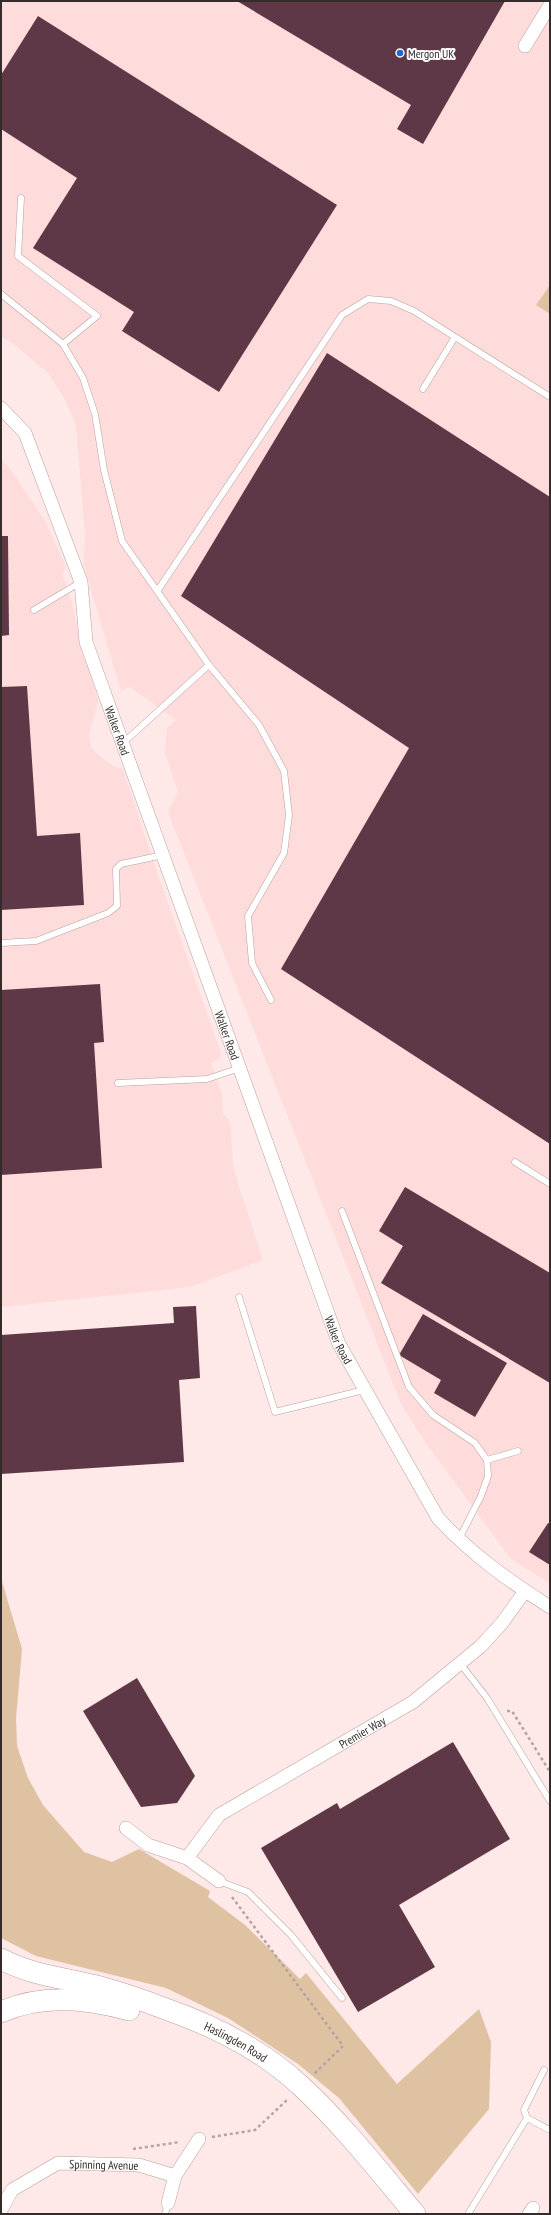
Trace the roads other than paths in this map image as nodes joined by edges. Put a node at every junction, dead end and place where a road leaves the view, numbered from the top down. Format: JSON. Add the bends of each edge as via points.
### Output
{"nodes":[{"id":1,"x":550,"y":5,"type":"edge"},
{"id":2,"x":525,"y":46,"type":"dead end"},
{"id":3,"x":21,"y":198,"type":"dead end"},
{"id":4,"x":1,"y":294,"type":"edge"},
{"id":5,"x":455,"y":337,"type":"junction"},
{"id":6,"x":63,"y":344,"type":"junction"},
{"id":7,"x":423,"y":390,"type":"dead end"},
{"id":8,"x":550,"y":397,"type":"edge"},
{"id":9,"x":1,"y":408,"type":"edge"},
{"id":10,"x":80,"y":582,"type":"junction"},
{"id":11,"x":158,"y":590,"type":"junction"},
{"id":12,"x":34,"y":610,"type":"dead end"},
{"id":13,"x":209,"y":665,"type":"junction"},
{"id":14,"x":123,"y":743,"type":"junction"},
{"id":15,"x":163,"y":855,"type":"junction"},
{"id":16,"x":1,"y":943,"type":"edge"},
{"id":17,"x":270,"y":1000,"type":"dead end"},
{"id":18,"x":240,"y":1068,"type":"junction"},
{"id":19,"x":118,"y":1083,"type":"dead end"},
{"id":20,"x":515,"y":1162,"type":"dead end"},
{"id":21,"x":550,"y":1184,"type":"edge"},
{"id":22,"x":342,"y":1211,"type":"dead end"},
{"id":23,"x":239,"y":1297,"type":"dead end"},
{"id":24,"x":364,"y":1390,"type":"junction"},
{"id":25,"x":518,"y":1451,"type":"dead end"},
{"id":26,"x":487,"y":1460,"type":"junction"},
{"id":27,"x":458,"y":1540,"type":"junction"},
{"id":28,"x":525,"y":1591,"type":"junction"},
{"id":29,"x":550,"y":1607,"type":"edge"},
{"id":30,"x":460,"y":1662,"type":"junction"},
{"id":31,"x":550,"y":1801,"type":"edge"},
{"id":32,"x":126,"y":1828,"type":"dead end"},
{"id":33,"x":187,"y":1858,"type":"junction"},
{"id":34,"x":220,"y":1881,"type":"joint"},
{"id":35,"x":1,"y":1959,"type":"edge"},
{"id":36,"x":342,"y":1998,"type":"dead end"},
{"id":37,"x":1,"y":2012,"type":"edge"},
{"id":38,"x":544,"y":2070,"type":"dead end"},
{"id":39,"x":527,"y":2118,"type":"junction"},
{"id":40,"x":550,"y":2130,"type":"edge"},
{"id":41,"x":199,"y":2139,"type":"dead end"},
{"id":42,"x":175,"y":2176,"type":"junction"},
{"id":43,"x":166,"y":2208,"type":"edge"},
{"id":44,"x":1,"y":2210,"type":"edge"},
{"id":45,"x":397,"y":2214,"type":"edge"},
{"id":46,"x":415,"y":2214,"type":"edge"},
{"id":47,"x":468,"y":2214,"type":"edge"}],
"edges":[{"from":1,"to":2,"type":"street"},
{"from":3,"to":6,"type":"lane","via":[[18,256],[97,316]]},
{"from":4,"to":6,"type":"lane"},
{"from":5,"to":7,"type":"lane"},
{"from":5,"to":8,"type":"lane"},
{"from":5,"to":11,"type":"lane","via":[[414,311],[391,301],[368,299],[342,315]]},
{"from":6,"to":11,"type":"lane","via":[[83,378],[95,414],[104,470],[122,541]]},
{"from":9,"to":10,"type":"street","name":"Walker Road","via":[[26,433]]},
{"from":10,"to":12,"type":"lane"},
{"from":10,"to":14,"type":"street","name":"Walker Road","via":[[86,642]]},
{"from":11,"to":13,"type":"lane"},
{"from":13,"to":14,"type":"lane"},
{"from":13,"to":17,"type":"lane","via":[[259,725],[284,771],[289,815],[284,853],[248,916],[252,963]]},
{"from":14,"to":15,"type":"street","name":"Walker Road"},
{"from":15,"to":16,"type":"lane","via":[[121,864],[116,869],[116,906],[108,913],[36,941]]},
{"from":15,"to":18,"type":"street","name":"Walker Road"},
{"from":18,"to":19,"type":"lane","via":[[207,1079]]},
{"from":18,"to":24,"type":"street","name":"Walker Road","via":[[339,1344]]},
{"from":20,"to":21,"type":"lane"},
{"from":22,"to":26,"type":"lane","via":[[409,1387],[433,1415],[475,1444]]},
{"from":23,"to":24,"type":"lane","via":[[275,1412]]},
{"from":24,"to":27,"type":"street","name":"Walker Road","via":[[438,1518]]},
{"from":25,"to":26,"type":"lane"},
{"from":26,"to":27,"type":"lane","via":[[488,1476],[481,1496]]},
{"from":27,"to":28,"type":"street","name":"Walker Road"},
{"from":28,"to":29,"type":"street","name":"Walker Road"},
{"from":28,"to":30,"type":"street","name":"Premier Way","via":[[502,1623],[481,1646]]},
{"from":30,"to":31,"type":"lane","via":[[496,1712]]},
{"from":30,"to":33,"type":"street","name":"Premier Way","via":[[413,1702],[219,1816]]},
{"from":32,"to":33,"type":"street","via":[[148,1845]]},
{"from":33,"to":34,"type":"street"},
{"from":34,"to":36,"type":"lane","via":[[248,1892],[291,1935]]},
{"from":35,"to":46,"type":"highway","name":"Haslingden Road","via":[[31,1972],[99,1987],[164,2008],[196,2020],[265,2058],[302,2087],[357,2145]]},
{"from":37,"to":45,"type":"highway","name":"Haslingden Road","via":[[44,2000],[83,2000],[156,2018],[213,2043],[259,2071],[292,2096],[342,2144]]},
{"from":38,"to":39,"type":"lane","via":[[524,2110]]},
{"from":39,"to":40,"type":"lane"},
{"from":39,"to":47,"type":"lane"},
{"from":41,"to":42,"type":"street"},
{"from":42,"to":43,"type":"street"},
{"from":42,"to":44,"type":"street","name":"Spinning Avenue","via":[[139,2164],[58,2163],[12,2190]]}]}
